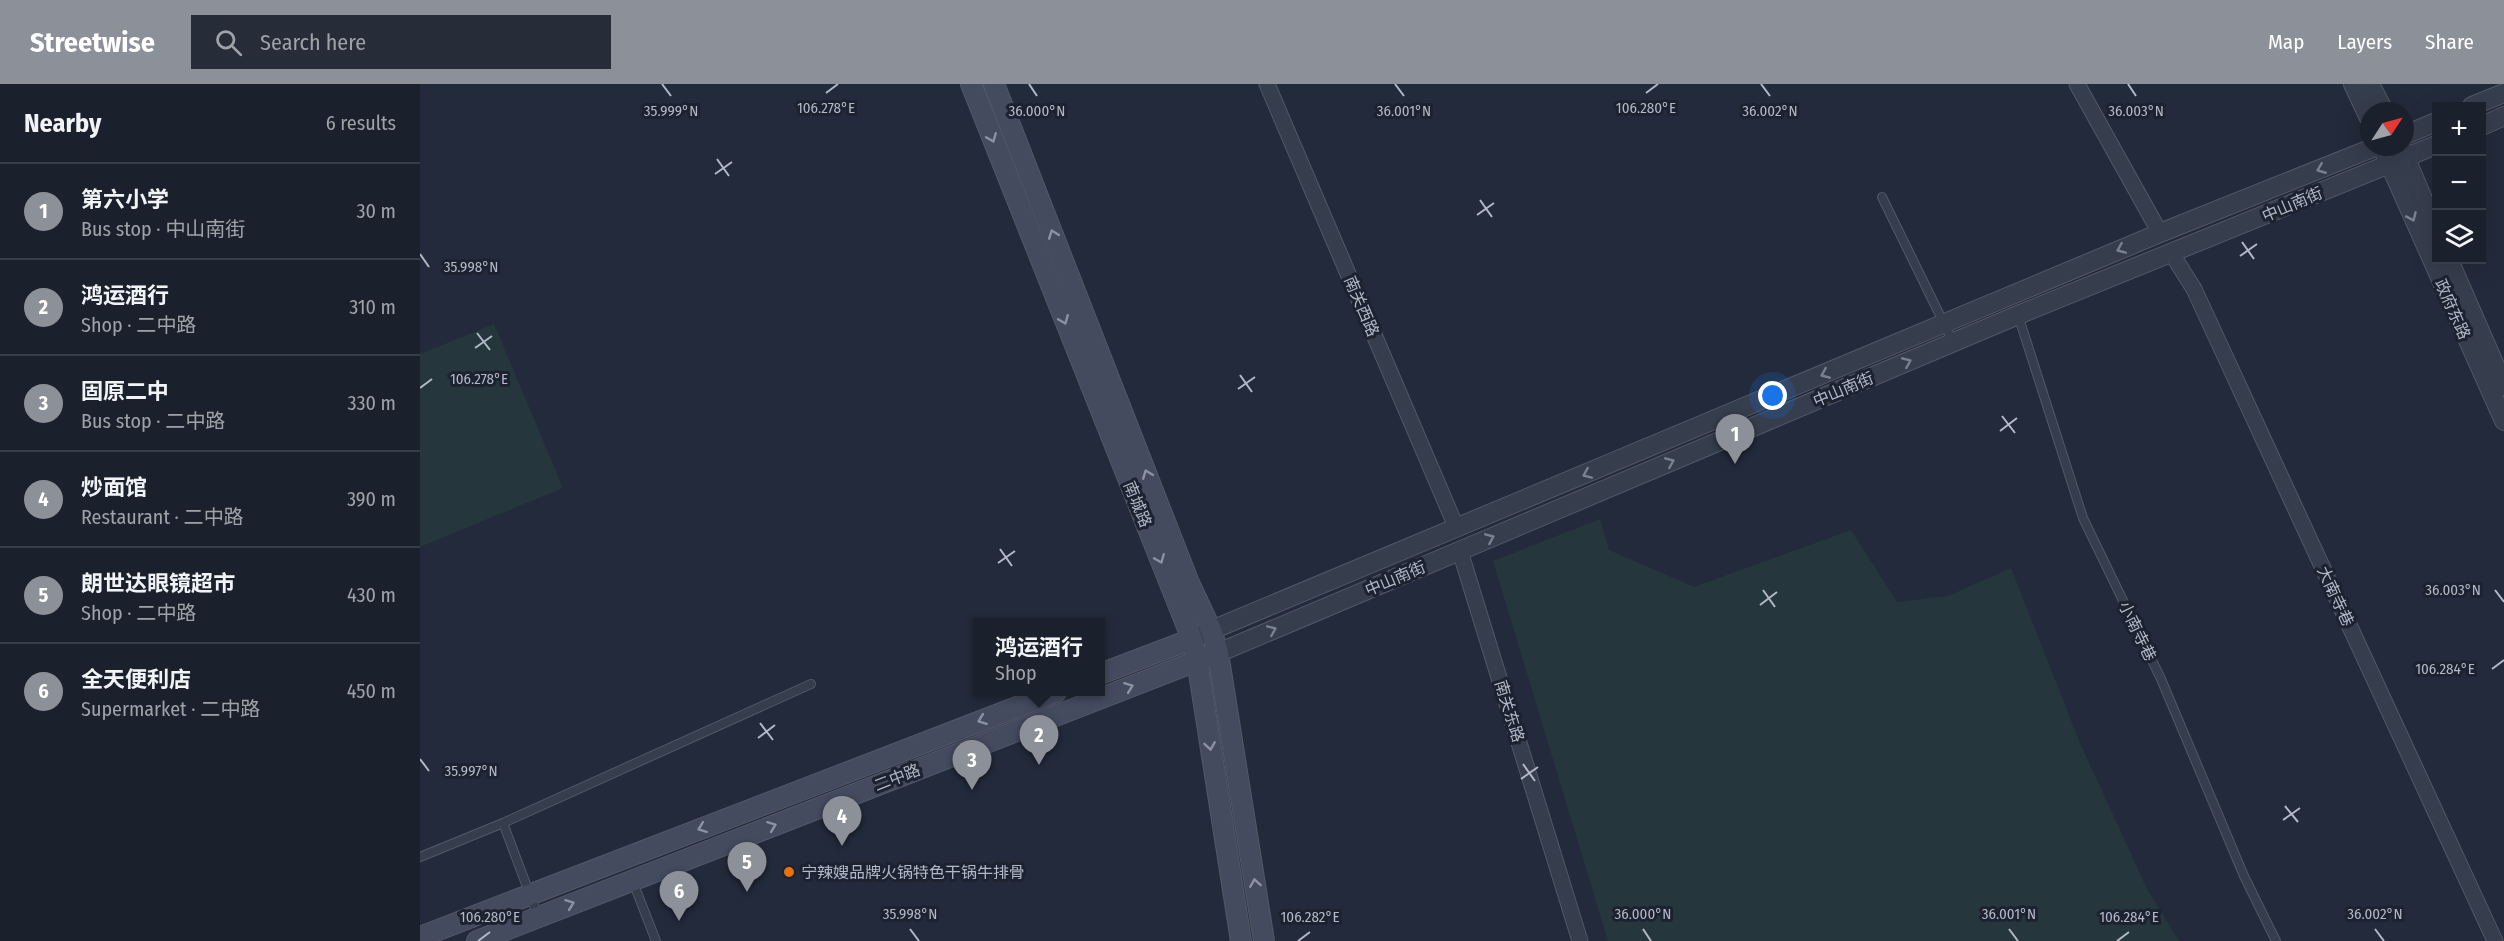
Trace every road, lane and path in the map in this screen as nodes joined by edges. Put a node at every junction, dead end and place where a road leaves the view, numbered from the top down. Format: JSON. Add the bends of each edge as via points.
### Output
{"nodes":[{"id":1,"x":971,"y":84,"type":"edge"},
{"id":2,"x":994,"y":84,"type":"edge"},
{"id":3,"x":1267,"y":84,"type":"edge"},
{"id":4,"x":2077,"y":84,"type":"edge"},
{"id":5,"x":2353,"y":84,"type":"edge"},
{"id":6,"x":2370,"y":84,"type":"edge"},
{"id":7,"x":2504,"y":93,"type":"edge"},
{"id":8,"x":2361,"y":102,"type":"edge"},
{"id":9,"x":2379,"y":102,"type":"edge"},
{"id":10,"x":2482,"y":102,"type":"edge"},
{"id":11,"x":2504,"y":116,"type":"edge"},
{"id":12,"x":2432,"y":124,"type":"edge"},
{"id":13,"x":2486,"y":124,"type":"edge"},
{"id":14,"x":2414,"y":131,"type":"edge"},
{"id":15,"x":2432,"y":146,"type":"edge"},
{"id":16,"x":2414,"y":150,"type":"edge"},
{"id":17,"x":2360,"y":153,"type":"edge"},
{"id":18,"x":2390,"y":156,"type":"edge"},
{"id":19,"x":2395,"y":156,"type":"edge"},
{"id":20,"x":2395,"y":156,"type":"edge"},
{"id":21,"x":1882,"y":197,"type":"dead end"},
{"id":22,"x":2432,"y":223,"type":"edge"},
{"id":23,"x":2160,"y":233,"type":"junction"},
{"id":24,"x":2172,"y":254,"type":"junction"},
{"id":25,"x":2451,"y":264,"type":"edge"},
{"id":26,"x":2018,"y":315,"type":"junction"},
{"id":27,"x":1944,"y":324,"type":"junction"},
{"id":28,"x":1953,"y":342,"type":"junction"},
{"id":29,"x":2504,"y":386,"type":"edge"},
{"id":30,"x":2504,"y":421,"type":"edge"},
{"id":31,"x":1457,"y":529,"type":"junction"},
{"id":32,"x":1460,"y":551,"type":"junction"},
{"id":33,"x":1211,"y":630,"type":"junction"},
{"id":34,"x":1192,"y":639,"type":"junction"},
{"id":35,"x":1218,"y":653,"type":"junction"},
{"id":36,"x":1197,"y":660,"type":"junction"},
{"id":37,"x":1105,"y":672,"type":"edge"},
{"id":38,"x":811,"y":684,"type":"dead end"},
{"id":39,"x":1046,"y":696,"type":"edge"},
{"id":40,"x":1105,"y":696,"type":"edge"},
{"id":41,"x":1105,"y":696,"type":"edge"},
{"id":42,"x":503,"y":823,"type":"junction"},
{"id":43,"x":420,"y":857,"type":"edge"},
{"id":44,"x":632,"y":880,"type":"junction"},
{"id":45,"x":530,"y":894,"type":"junction"},
{"id":46,"x":538,"y":917,"type":"junction"},
{"id":47,"x":420,"y":936,"type":"edge"},
{"id":48,"x":477,"y":941,"type":"edge"},
{"id":49,"x":656,"y":941,"type":"edge"},
{"id":50,"x":1241,"y":941,"type":"edge"},
{"id":51,"x":1264,"y":941,"type":"edge"},
{"id":52,"x":1580,"y":941,"type":"edge"},
{"id":53,"x":2277,"y":941,"type":"edge"},
{"id":54,"x":2495,"y":941,"type":"edge"}],
"edges":[{"from":1,"to":34,"type":"main road","name":"南城路","one_way":true},
{"from":33,"to":2,"type":"main road","name":"南城路","one_way":true},
{"from":3,"to":31,"type":"street","name":"南关西路"},
{"from":4,"to":23,"type":"street"},
{"from":5,"to":8,"type":"street"},
{"from":6,"to":9,"type":"street"},
{"from":7,"to":10,"type":"street"},
{"from":11,"to":13,"type":"street"},
{"from":12,"to":14,"type":"street"},
{"from":15,"to":16,"type":"street","name":"中山南街"},
{"from":17,"to":23,"type":"street","name":"中山南街","one_way":true},
{"from":18,"to":24,"type":"street","name":"中山南街"},
{"from":19,"to":22,"type":"street"},
{"from":20,"to":30,"type":"street","name":"政府东路","one_way":true},
{"from":21,"to":27,"type":"lane"},
{"from":23,"to":27,"type":"street","name":"中山南街","one_way":true},
{"from":24,"to":26,"type":"street","name":"中山南街"},
{"from":24,"to":54,"type":"street","name":"大南寺巷","via":[[2199,300]]},
{"from":25,"to":29,"type":"street","name":"政府东路"},
{"from":26,"to":28,"type":"street","name":"中山南街"},
{"from":26,"to":53,"type":"lane","name":"小南寺巷","via":[[2083,518],[2161,680],[2244,876]]},
{"from":27,"to":28,"type":"lane"},
{"from":27,"to":31,"type":"street","name":"中山南街","one_way":true},
{"from":32,"to":28,"type":"street","name":"中山南街","one_way":true},
{"from":31,"to":33,"type":"street","name":"中山南街"},
{"from":35,"to":32,"type":"street","name":"中山南街","one_way":true},
{"from":32,"to":52,"type":"street","name":"南关东路"},
{"from":33,"to":34,"type":"street","name":"中山南街"},
{"from":33,"to":35,"type":"main road","name":"南城路"},
{"from":34,"to":36,"type":"main road","name":"南城路"},
{"from":34,"to":37,"type":"main road"},
{"from":35,"to":36,"type":"main road","name":"二中路"},
{"from":51,"to":35,"type":"main road","name":"南城路","one_way":true},
{"from":41,"to":36,"type":"main road","name":"二中路","one_way":true},
{"from":36,"to":50,"type":"main road","name":"南城路","one_way":true},
{"from":38,"to":42,"type":"lane"},
{"from":39,"to":45,"type":"main road","name":"二中路","one_way":true},
{"from":44,"to":40,"type":"main road","name":"二中路","one_way":true},
{"from":42,"to":43,"type":"lane"},
{"from":42,"to":45,"type":"lane"},
{"from":46,"to":44,"type":"main road","name":"二中路","one_way":true},
{"from":44,"to":49,"type":"lane"},
{"from":45,"to":46,"type":"lane"},
{"from":45,"to":47,"type":"main road","name":"二中路"},
{"from":46,"to":48,"type":"main road","name":"二中路"}]}
